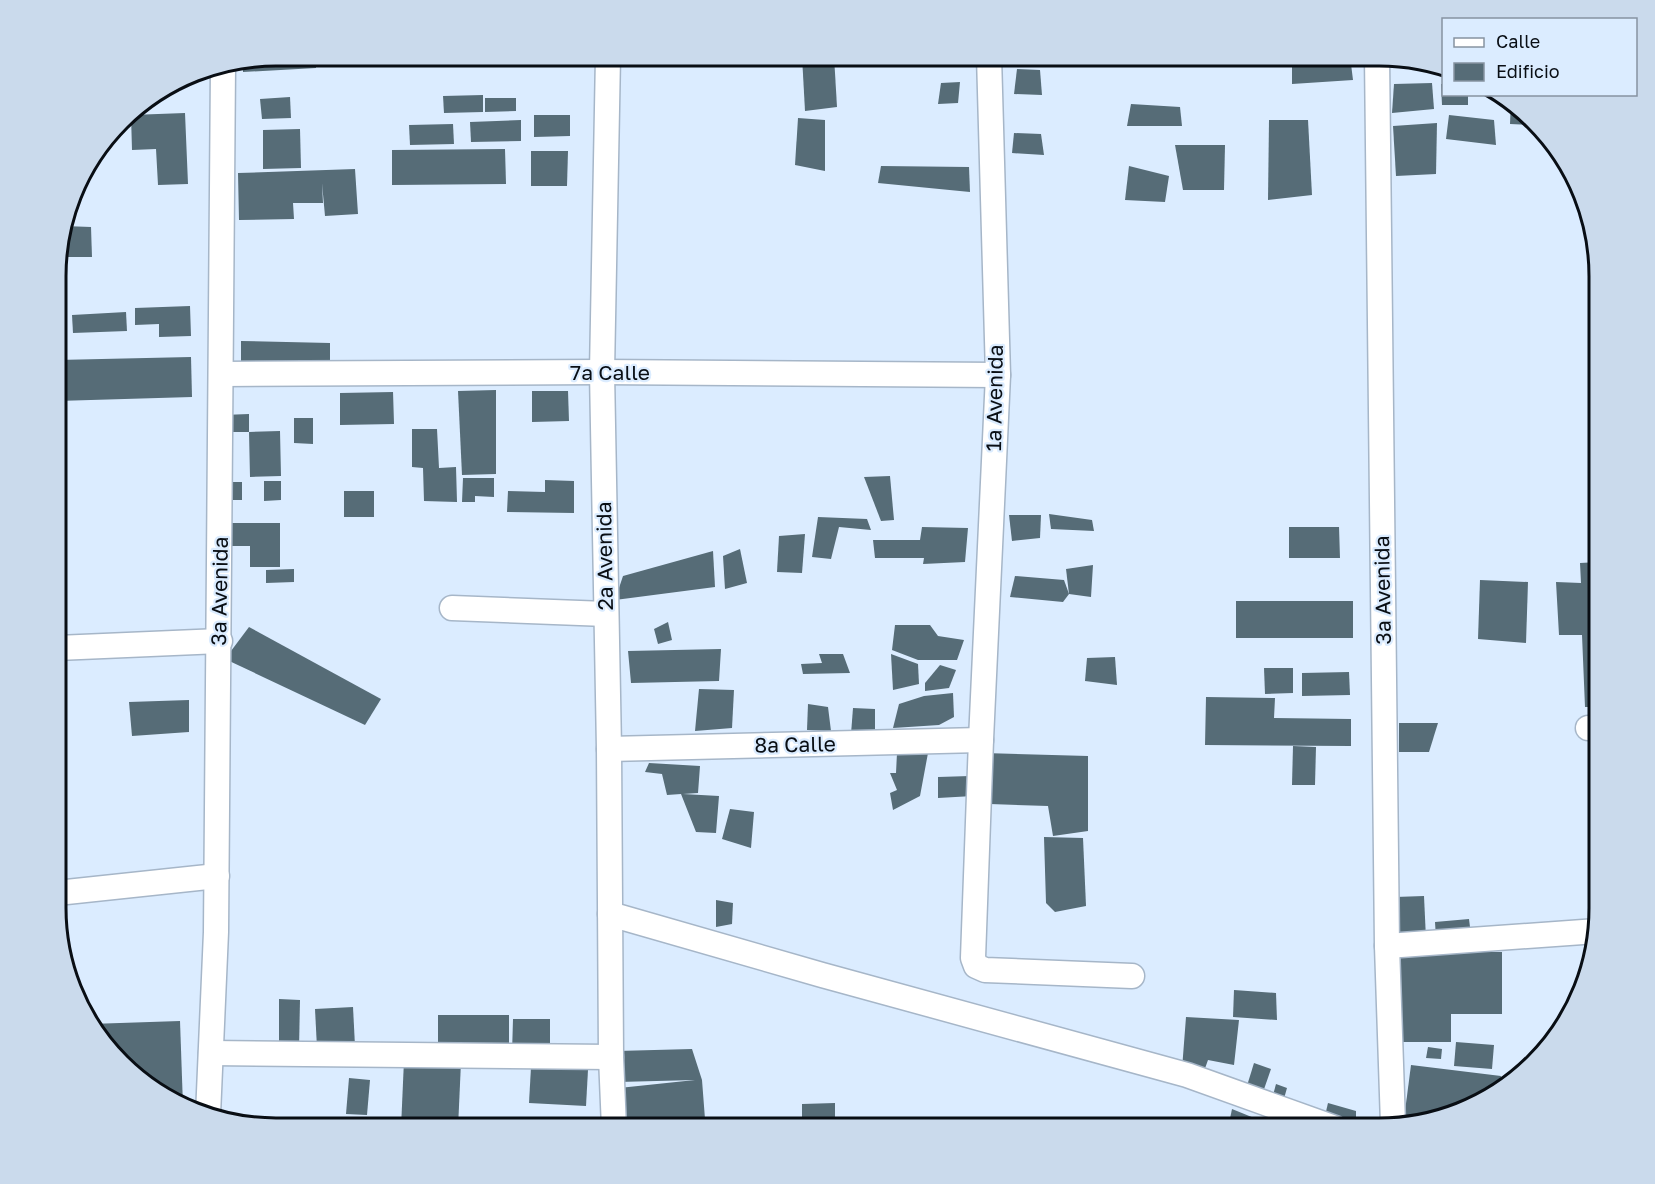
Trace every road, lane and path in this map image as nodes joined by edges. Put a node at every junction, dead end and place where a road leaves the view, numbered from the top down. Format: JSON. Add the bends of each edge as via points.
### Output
{"nodes":[{"id":1,"x":608,"y":66,"type":"edge"},
{"id":2,"x":989,"y":66,"type":"edge"},
{"id":3,"x":1377,"y":66,"type":"edge"},
{"id":4,"x":223,"y":73,"type":"edge"},
{"id":5,"x":602,"y":372,"type":"junction"},
{"id":6,"x":222,"y":374,"type":"junction"},
{"id":7,"x":998,"y":375,"type":"junction"},
{"id":8,"x":452,"y":608,"type":"dead end"},
{"id":9,"x":606,"y":614,"type":"junction"},
{"id":10,"x":220,"y":641,"type":"junction"},
{"id":11,"x":66,"y":648,"type":"edge"},
{"id":12,"x":981,"y":740,"type":"junction"},
{"id":13,"x":609,"y":749,"type":"junction"},
{"id":14,"x":217,"y":876,"type":"junction"},
{"id":15,"x":66,"y":891,"type":"edge"},
{"id":16,"x":610,"y":914,"type":"junction"},
{"id":17,"x":1587,"y":932,"type":"edge"},
{"id":18,"x":1387,"y":946,"type":"junction"},
{"id":19,"x":1132,"y":976,"type":"dead end"},
{"id":20,"x":211,"y":1053,"type":"junction"},
{"id":21,"x":611,"y":1057,"type":"junction"},
{"id":22,"x":208,"y":1107,"type":"edge"},
{"id":23,"x":614,"y":1118,"type":"edge"},
{"id":24,"x":1307,"y":1118,"type":"edge"},
{"id":25,"x":1393,"y":1118,"type":"edge"}],
"edges":[{"from":1,"to":5,"type":"street","name":"2a Avenida"},
{"from":2,"to":7,"type":"street","name":"1a Avenida"},
{"from":3,"to":18,"type":"street","name":"3a Avenida"},
{"from":4,"to":6,"type":"street","name":"3a Avenida"},
{"from":5,"to":6,"type":"street","name":"7a Calle"},
{"from":5,"to":7,"type":"street","name":"7a Calle"},
{"from":5,"to":9,"type":"street","name":"2a Avenida"},
{"from":6,"to":10,"type":"street","name":"3a Avenida"},
{"from":7,"to":12,"type":"street","name":"1a Avenida"},
{"from":8,"to":9,"type":"street"},
{"from":9,"to":13,"type":"street","name":"2a Avenida"},
{"from":10,"to":11,"type":"street"},
{"from":10,"to":14,"type":"street","name":"3a Avenida"},
{"from":12,"to":13,"type":"street","name":"8a Calle"},
{"from":12,"to":19,"type":"street","name":"1a Avenida","via":[[973,958],[976,966],[985,970]]},
{"from":13,"to":16,"type":"street","name":"2a Avenida"},
{"from":14,"to":15,"type":"street"},
{"from":14,"to":20,"type":"street","name":"3a Avenida"},
{"from":16,"to":21,"type":"street","name":"2a Avenida"},
{"from":16,"to":24,"type":"street","via":[[1188,1075]]},
{"from":17,"to":18,"type":"street"},
{"from":18,"to":25,"type":"street","name":"3a Avenida"},
{"from":20,"to":21,"type":"street"},
{"from":20,"to":22,"type":"street","name":"3a Avenida"},
{"from":21,"to":23,"type":"street","name":"2a Avenida"}]}
